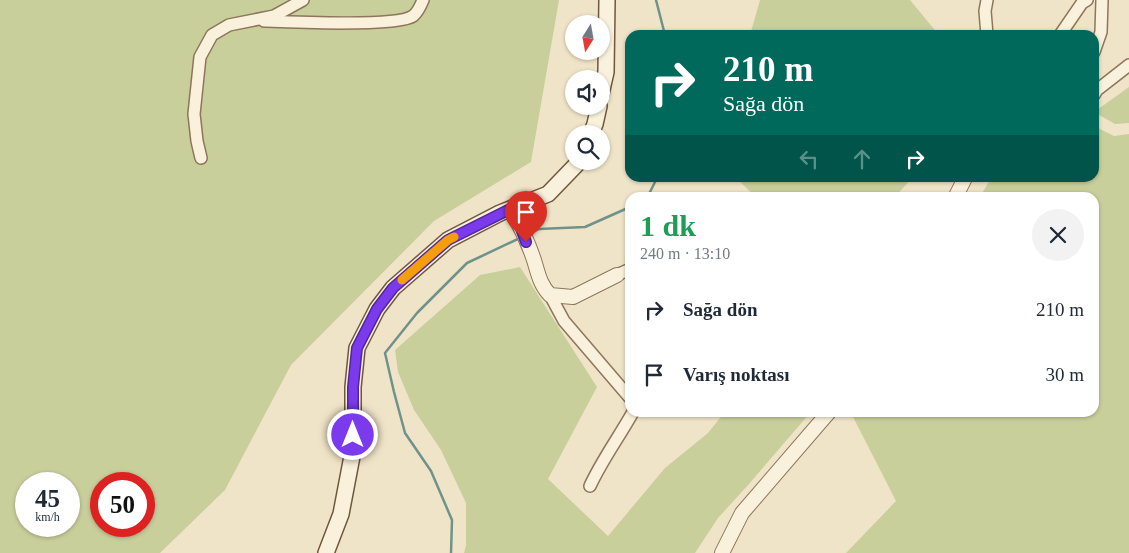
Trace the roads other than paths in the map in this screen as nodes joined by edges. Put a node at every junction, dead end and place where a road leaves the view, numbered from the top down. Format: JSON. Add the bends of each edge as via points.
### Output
{"nodes":[{"id":1,"x":303,"y":0,"type":"edge"},
{"id":2,"x":423,"y":0,"type":"edge"},
{"id":3,"x":607,"y":0,"type":"edge"},
{"id":4,"x":987,"y":0,"type":"edge"},
{"id":5,"x":1102,"y":0,"type":"edge"},
{"id":6,"x":1084,"y":1,"type":"edge"},
{"id":7,"x":248,"y":20,"type":"junction"},
{"id":8,"x":987,"y":30,"type":"edge"},
{"id":9,"x":1064,"y":30,"type":"edge"},
{"id":10,"x":1099,"y":38,"type":"edge"},
{"id":11,"x":1129,"y":66,"type":"edge"},
{"id":12,"x":606,"y":70,"type":"edge"},
{"id":13,"x":1099,"y":88,"type":"edge"},
{"id":14,"x":201,"y":158,"type":"dead end"},
{"id":15,"x":571,"y":170,"type":"edge"},
{"id":16,"x":510,"y":209,"type":"junction"},
{"id":17,"x":624,"y":272,"type":"edge"},
{"id":18,"x":550,"y":295,"type":"junction"},
{"id":19,"x":625,"y":392,"type":"edge"},
{"id":20,"x":630,"y":417,"type":"edge"},
{"id":21,"x":825,"y":417,"type":"edge"},
{"id":22,"x":590,"y":486,"type":"dead end"},
{"id":23,"x":326,"y":553,"type":"edge"},
{"id":24,"x":722,"y":553,"type":"edge"}],
"edges":[{"from":1,"to":7,"type":"street","via":[[274,16]]},
{"from":2,"to":7,"type":"street","via":[[413,16],[396,22]]},
{"from":3,"to":12,"type":"main road"},
{"from":4,"to":8,"type":"street"},
{"from":5,"to":10,"type":"street"},
{"from":6,"to":9,"type":"street"},
{"from":7,"to":14,"type":"street","via":[[229,25],[212,35],[200,56],[194,114]]},
{"from":11,"to":13,"type":"street"},
{"from":15,"to":16,"type":"main road","via":[[548,194]]},
{"from":16,"to":18,"type":"street","via":[[519,223],[539,280]]},
{"from":16,"to":23,"type":"main road","via":[[448,240],[393,288],[377,309],[357,348],[353,451],[340,514]]},
{"from":17,"to":18,"type":"street","via":[[573,297]]},
{"from":18,"to":19,"type":"street","via":[[564,321]]},
{"from":20,"to":22,"type":"street"},
{"from":21,"to":24,"type":"street","via":[[742,513]]}]}
